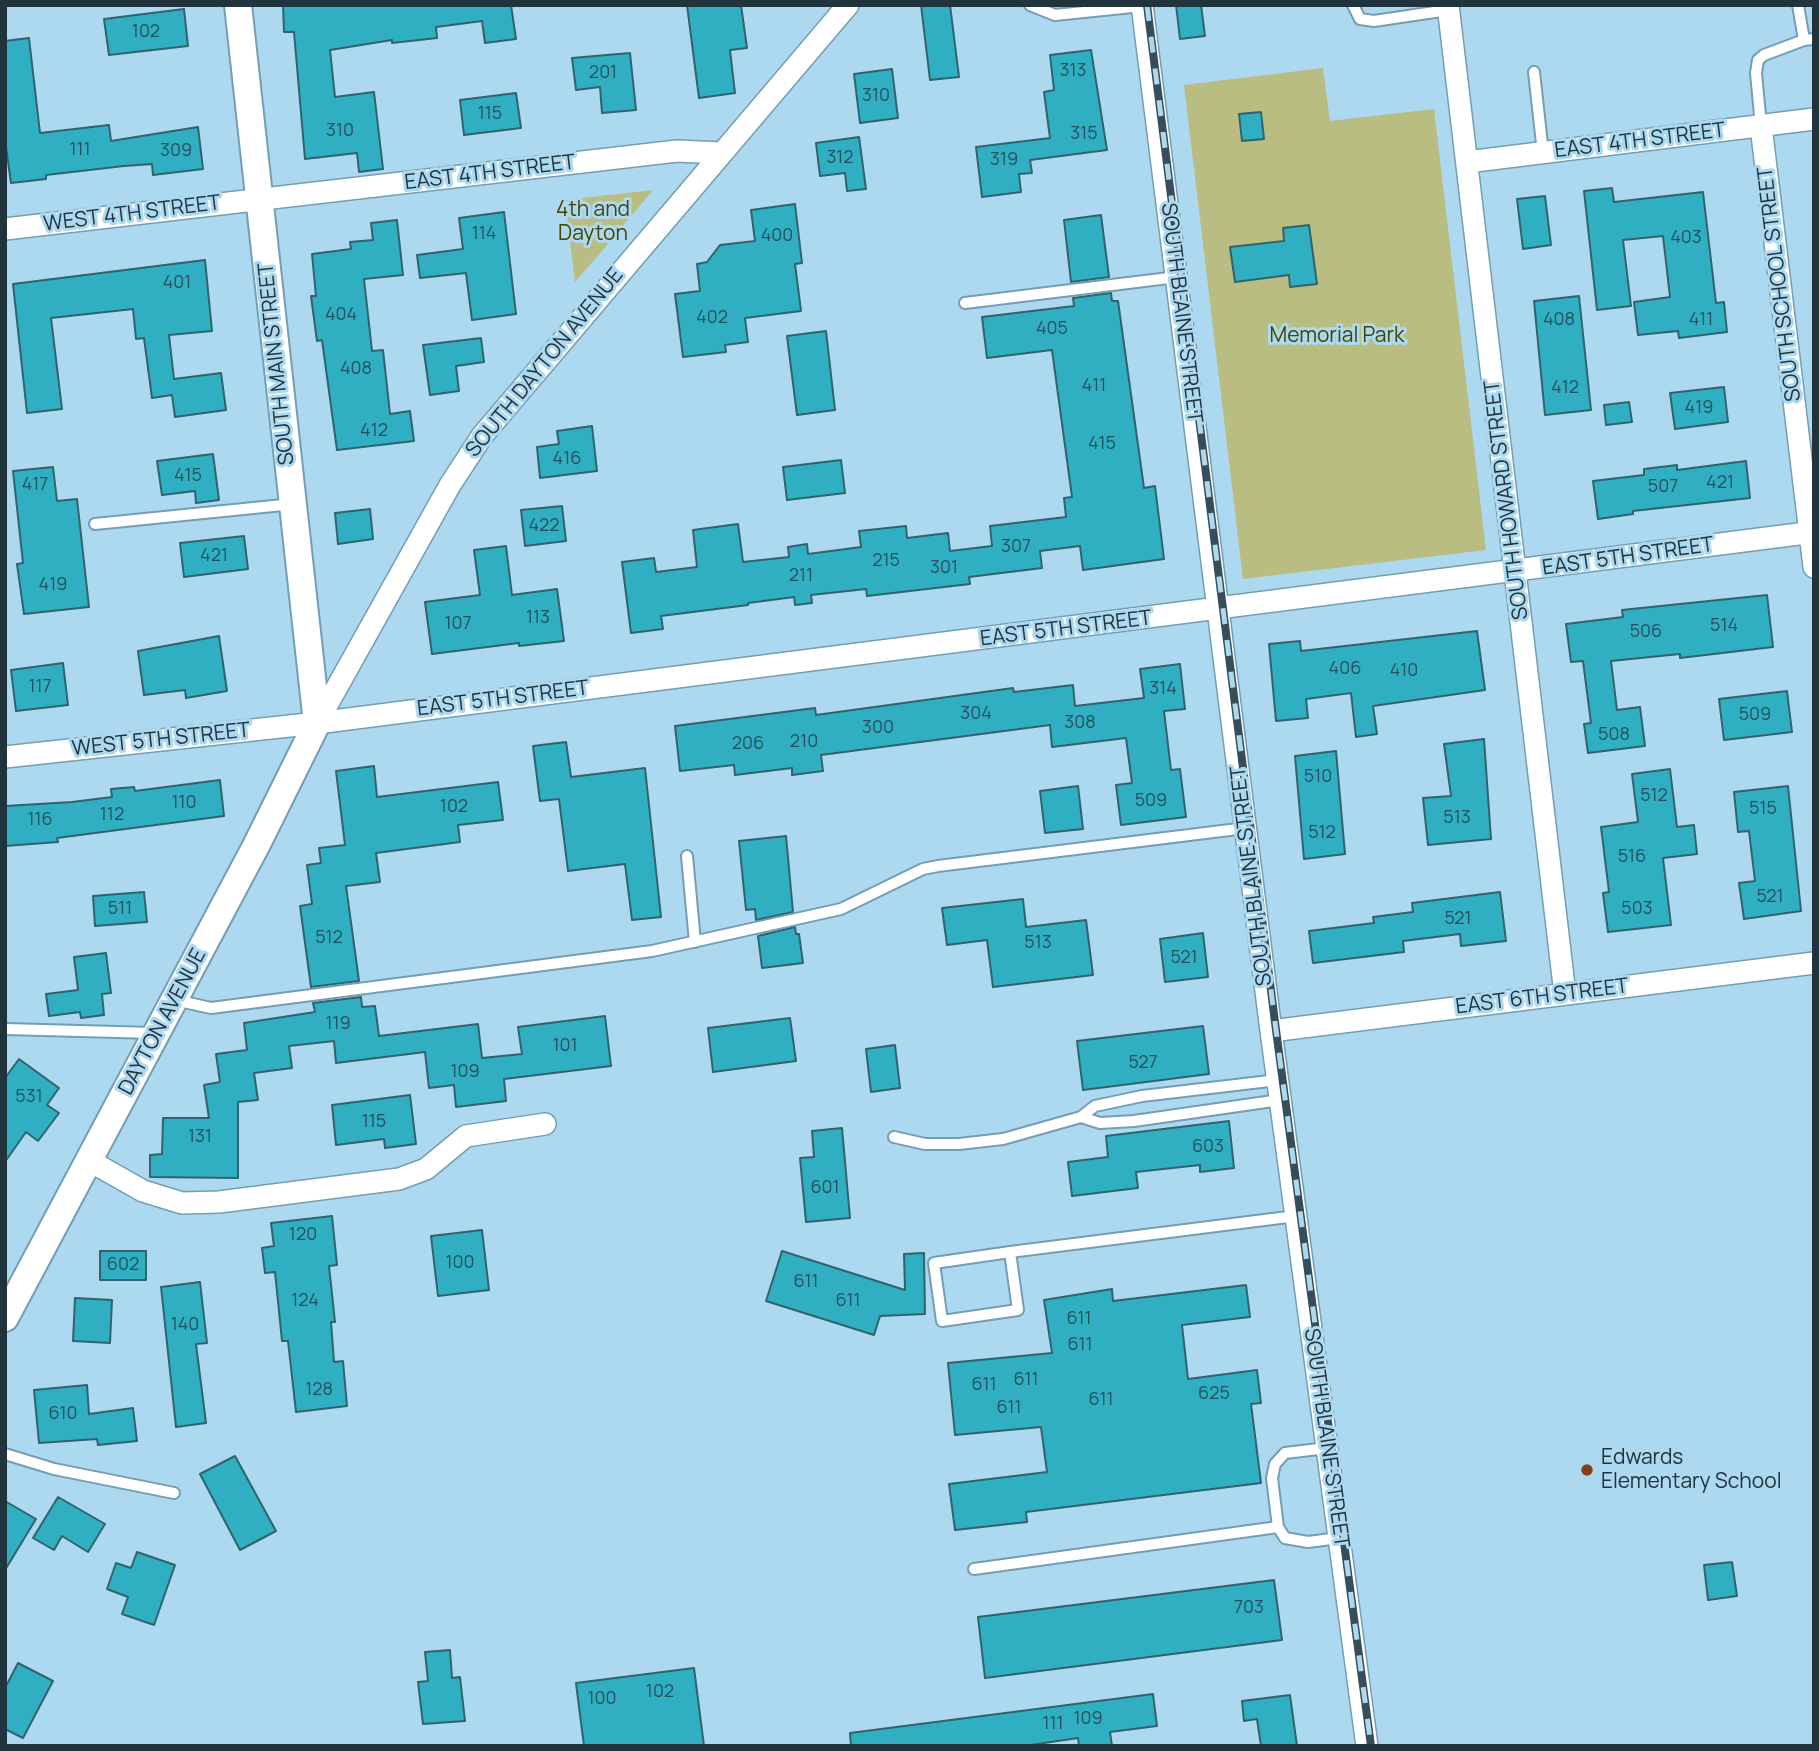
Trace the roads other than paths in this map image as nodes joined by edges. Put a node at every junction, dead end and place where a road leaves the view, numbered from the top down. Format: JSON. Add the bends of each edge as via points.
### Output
{"nodes":[{"id":1,"x":237,"y":5,"type":"edge"},
{"id":2,"x":848,"y":5,"type":"edge"},
{"id":3,"x":1030,"y":5,"type":"edge"},
{"id":4,"x":1353,"y":5,"type":"edge"},
{"id":5,"x":1798,"y":5,"type":"edge"},
{"id":6,"x":1142,"y":6,"type":"edge"},
{"id":7,"x":1448,"y":8,"type":"edge"},
{"id":8,"x":1809,"y":40,"type":"edge"},
{"id":9,"x":1534,"y":72,"type":"dead end"},
{"id":10,"x":1814,"y":119,"type":"edge"},
{"id":11,"x":1761,"y":126,"type":"junction"},
{"id":12,"x":721,"y":153,"type":"junction"},
{"id":13,"x":1543,"y":153,"type":"junction"},
{"id":14,"x":1466,"y":162,"type":"junction"},
{"id":15,"x":259,"y":200,"type":"junction"},
{"id":16,"x":5,"y":229,"type":"edge"},
{"id":17,"x":1177,"y":277,"type":"junction"},
{"id":18,"x":965,"y":303,"type":"dead end"},
{"id":19,"x":293,"y":504,"type":"junction"},
{"id":20,"x":95,"y":524,"type":"dead end"},
{"id":21,"x":1812,"y":533,"type":"edge"},
{"id":22,"x":1814,"y":567,"type":"edge"},
{"id":23,"x":1515,"y":572,"type":"junction"},
{"id":24,"x":1219,"y":609,"type":"junction"},
{"id":25,"x":317,"y":723,"type":"junction"},
{"id":26,"x":5,"y":757,"type":"edge"},
{"id":27,"x":1246,"y":828,"type":"junction"},
{"id":28,"x":687,"y":856,"type":"dead end"},
{"id":29,"x":695,"y":942,"type":"junction"},
{"id":30,"x":1814,"y":963,"type":"edge"},
{"id":31,"x":1565,"y":994,"type":"junction"},
{"id":32,"x":174,"y":1000,"type":"junction"},
{"id":33,"x":5,"y":1030,"type":"edge"},
{"id":34,"x":1271,"y":1031,"type":"junction"},
{"id":35,"x":157,"y":1033,"type":"junction"},
{"id":36,"x":1279,"y":1090,"type":"junction"},
{"id":37,"x":1081,"y":1117,"type":"junction"},
{"id":38,"x":545,"y":1124,"type":"dead end"},
{"id":39,"x":894,"y":1137,"type":"dead end"},
{"id":40,"x":90,"y":1161,"type":"junction"},
{"id":41,"x":1296,"y":1216,"type":"junction"},
{"id":42,"x":1010,"y":1252,"type":"junction"},
{"id":43,"x":5,"y":1318,"type":"edge"},
{"id":44,"x":1327,"y":1448,"type":"junction"},
{"id":45,"x":5,"y":1454,"type":"edge"},
{"id":46,"x":174,"y":1493,"type":"dead end"},
{"id":47,"x":1278,"y":1527,"type":"junction"},
{"id":48,"x":1339,"y":1538,"type":"junction"},
{"id":49,"x":974,"y":1569,"type":"dead end"},
{"id":50,"x":1367,"y":1746,"type":"edge"}],
"edges":[{"from":1,"to":15,"type":"street","name":"SOUTH MAIN STREET"},
{"from":2,"to":12,"type":"street","name":"SOUTH DAYTON AVENUE"},
{"from":3,"to":6,"type":"lane","via":[[1055,15]]},
{"from":4,"to":7,"type":"lane","via":[[1360,19],[1374,21]]},
{"from":5,"to":8,"type":"lane"},
{"from":6,"to":17,"type":"street","name":"SOUTH BLAINE STREET"},
{"from":7,"to":14,"type":"street","name":"SOUTH HOWARD STREET"},
{"from":8,"to":11,"type":"lane","via":[[1758,60]]},
{"from":9,"to":13,"type":"lane"},
{"from":10,"to":11,"type":"street","name":"EAST 4TH STREET"},
{"from":11,"to":13,"type":"street","name":"EAST 4TH STREET"},
{"from":11,"to":21,"type":"street","name":"SOUTH SCHOOL STREET"},
{"from":12,"to":15,"type":"street","name":"EAST 4TH STREET","via":[[677,151]]},
{"from":12,"to":25,"type":"street","name":"SOUTH DAYTON AVENUE","via":[[482,436]]},
{"from":13,"to":14,"type":"street","name":"EAST 4TH STREET"},
{"from":14,"to":23,"type":"street","name":"SOUTH HOWARD STREET"},
{"from":15,"to":16,"type":"street","name":"WEST 4TH STREET"},
{"from":15,"to":19,"type":"street","name":"SOUTH MAIN STREET"},
{"from":17,"to":18,"type":"lane"},
{"from":17,"to":24,"type":"street","name":"SOUTH BLAINE STREET"},
{"from":19,"to":20,"type":"lane"},
{"from":19,"to":25,"type":"street","name":"SOUTH MAIN STREET"},
{"from":21,"to":22,"type":"street","name":"SOUTH SCHOOL STREET"},
{"from":21,"to":23,"type":"street","name":"EAST 5TH STREET"},
{"from":23,"to":24,"type":"street","name":"EAST 5TH STREET"},
{"from":23,"to":31,"type":"street","name":"SOUTH HOWARD STREET"},
{"from":24,"to":25,"type":"street","name":"EAST 5TH STREET"},
{"from":24,"to":27,"type":"street","name":"SOUTH BLAINE STREET"},
{"from":25,"to":26,"type":"street","name":"WEST 5TH STREET"},
{"from":25,"to":32,"type":"street","name":"DAYTON AVENUE"},
{"from":27,"to":29,"type":"lane","via":[[937,866],[841,909]]},
{"from":27,"to":34,"type":"street","name":"SOUTH BLAINE STREET"},
{"from":28,"to":29,"type":"lane"},
{"from":29,"to":32,"type":"lane","via":[[211,1008]]},
{"from":30,"to":31,"type":"street","name":"EAST 6TH STREET"},
{"from":31,"to":34,"type":"street","name":"EAST 6TH STREET"},
{"from":32,"to":35,"type":"street","name":"DAYTON AVENUE"},
{"from":33,"to":35,"type":"lane"},
{"from":34,"to":36,"type":"street","name":"SOUTH BLAINE STREET"},
{"from":35,"to":40,"type":"street","name":"DAYTON AVENUE"},
{"from":36,"to":37,"type":"lane","via":[[1134,1121],[1100,1123]]},
{"from":36,"to":37,"type":"lane","via":[[1142,1096],[1095,1106]]},
{"from":36,"to":41,"type":"street","name":"SOUTH BLAINE STREET"},
{"from":37,"to":39,"type":"lane","via":[[1003,1139],[959,1144],[925,1144]]},
{"from":38,"to":40,"type":"street","via":[[466,1136],[426,1168],[399,1179],[219,1202],[182,1203],[143,1191]]},
{"from":40,"to":43,"type":"street","name":"DAYTON AVENUE"},
{"from":41,"to":42,"type":"lane"},
{"from":41,"to":44,"type":"street","name":"SOUTH BLAINE STREET"},
{"from":42,"to":42,"type":"lane","via":[[934,1263],[942,1321],[1018,1310]]},
{"from":44,"to":47,"type":"lane","via":[[1285,1453],[1275,1464],[1272,1478]]},
{"from":44,"to":48,"type":"street","name":"SOUTH BLAINE STREET"},
{"from":45,"to":46,"type":"lane","via":[[54,1469]]},
{"from":47,"to":48,"type":"lane","via":[[1285,1538],[1308,1542]]},
{"from":47,"to":49,"type":"lane"},
{"from":48,"to":50,"type":"street","name":"SOUTH BLAINE STREET"}]}
